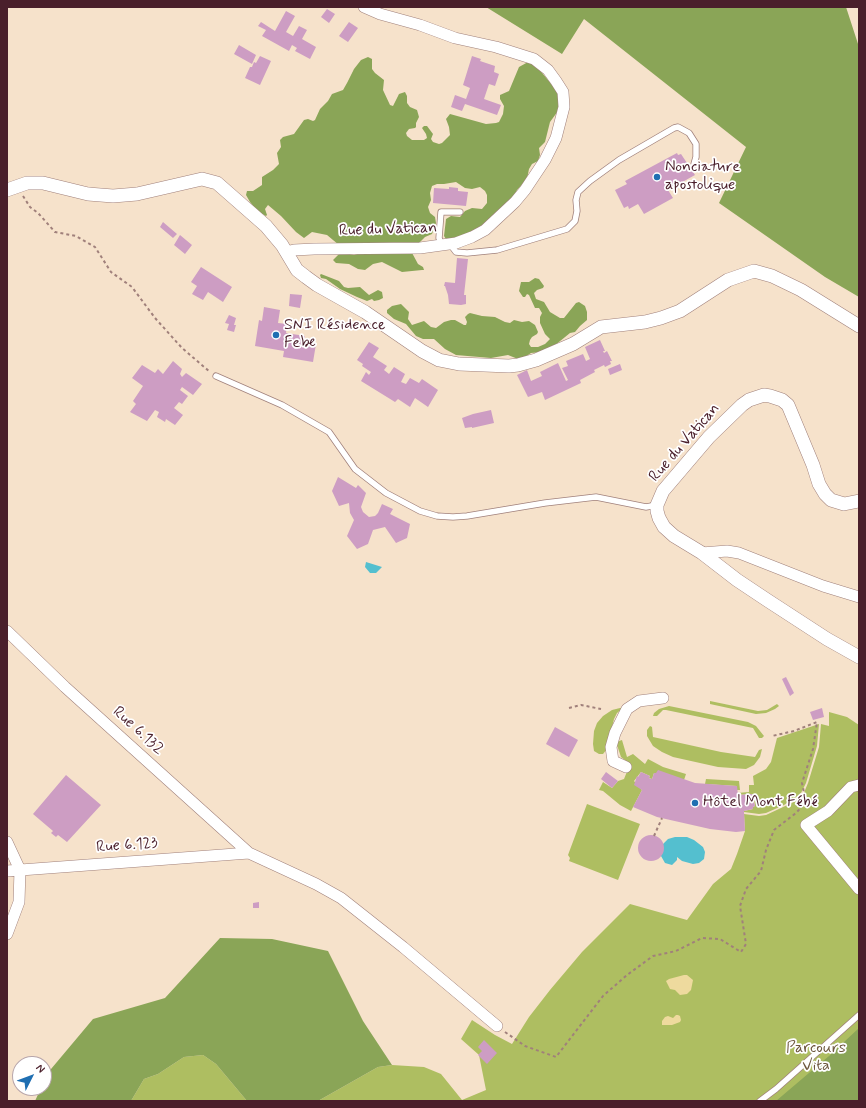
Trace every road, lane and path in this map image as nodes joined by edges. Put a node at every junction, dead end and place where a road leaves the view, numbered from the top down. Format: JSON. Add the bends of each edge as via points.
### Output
{"nodes":[{"id":1,"x":364,"y":7,"type":"edge"},
{"id":2,"x":694,"y":164,"type":"dead end"},
{"id":3,"x":12,"y":188,"type":"edge"},
{"id":4,"x":460,"y":212,"type":"dead end"},
{"id":5,"x":446,"y":245,"type":"junction"},
{"id":6,"x":286,"y":252,"type":"junction"},
{"id":7,"x":859,"y":326,"type":"edge"},
{"id":8,"x":216,"y":376,"type":"joint"},
{"id":9,"x":859,"y":501,"type":"edge"},
{"id":10,"x":657,"y":505,"type":"junction"},
{"id":11,"x":702,"y":553,"type":"junction"},
{"id":12,"x":859,"y":597,"type":"edge"},
{"id":13,"x":7,"y":631,"type":"edge"},
{"id":14,"x":859,"y":657,"type":"edge"},
{"id":15,"x":663,"y":698,"type":"dead end"},
{"id":16,"x":569,"y":708,"type":"dead end"},
{"id":17,"x":601,"y":709,"type":"dead end"},
{"id":18,"x":772,"y":736,"type":"dead end"},
{"id":19,"x":626,"y":767,"type":"dead end"},
{"id":20,"x":859,"y":786,"type":"edge"},
{"id":21,"x":662,"y":818,"type":"dead end"},
{"id":22,"x":654,"y":836,"type":"dead end"},
{"id":23,"x":7,"y":842,"type":"edge"},
{"id":24,"x":249,"y":852,"type":"junction"},
{"id":25,"x":7,"y":870,"type":"edge"},
{"id":26,"x":20,"y":870,"type":"junction"},
{"id":27,"x":859,"y":889,"type":"edge"},
{"id":28,"x":7,"y":934,"type":"edge"},
{"id":29,"x":859,"y":1015,"type":"edge"},
{"id":30,"x":497,"y":1026,"type":"joint"},
{"id":31,"x":760,"y":1101,"type":"edge"}],
"edges":[{"from":1,"to":5,"type":"street","name":"Rue du Vatican","via":[[455,38],[534,59],[548,70],[563,92],[564,107],[556,138],[525,190],[485,230]]},
{"from":2,"to":5,"type":"lane","via":[[696,144],[689,133],[678,127],[674,128],[619,160],[578,192],[575,221],[568,229],[497,250],[456,252]]},
{"from":3,"to":6,"type":"street","via":[[27,183],[43,183],[88,194],[113,196],[137,194],[194,180],[210,180],[224,187],[266,226]]},
{"from":3,"to":8,"type":"path","via":[[56,232],[76,236],[95,247],[111,272],[132,287],[182,348]]},
{"from":4,"to":5,"type":"lane","via":[[441,212],[439,238]]},
{"from":5,"to":6,"type":"street","name":"Rue du Vatican"},
{"from":6,"to":7,"type":"street","via":[[297,270],[317,285],[365,312],[422,351],[439,360],[459,364],[509,366],[536,360],[573,344],[601,327],[645,322],[680,311],[728,280],[754,271],[772,276],[800,290]]},
{"from":8,"to":10,"type":"lane","via":[[282,405],[329,432],[355,469],[386,493],[420,512],[448,517],[467,516],[596,497],[646,507]]},
{"from":9,"to":10,"type":"street","name":"Rue du Vatican","via":[[844,504],[831,500],[825,494],[788,405],[782,400],[764,395],[742,405],[709,437],[663,491]]},
{"from":10,"to":11,"type":"street","name":"Rue du Vatican","via":[[659,518],[664,527]]},
{"from":11,"to":12,"type":"street","via":[[739,553],[823,586]]},
{"from":11,"to":14,"type":"street","name":"Rue du Vatican","via":[[767,600]]},
{"from":13,"to":24,"type":"street","name":"Rue 6.132","via":[[65,687]]},
{"from":15,"to":19,"type":"street","via":[[639,701],[627,709],[611,747],[613,761]]},
{"from":16,"to":17,"type":"path","via":[[581,705]]},
{"from":18,"to":30,"type":"path","via":[[817,722],[813,749],[802,783],[806,802],[774,830],[761,871],[746,889],[740,906],[746,944],[741,952],[720,939],[702,938],[676,951],[653,956],[603,996],[556,1057],[525,1046]]},
{"from":20,"to":27,"type":"street","via":[[851,787],[828,811],[806,825]]},
{"from":21,"to":22,"type":"path"},
{"from":23,"to":26,"type":"street"},
{"from":24,"to":26,"type":"street","name":"Rue 6.123"},
{"from":24,"to":30,"type":"street","via":[[341,898]]},
{"from":25,"to":26,"type":"street","name":"Rue 6.123"},
{"from":26,"to":28,"type":"street","via":[[19,902]]},
{"from":29,"to":31,"type":"lane"}]}
